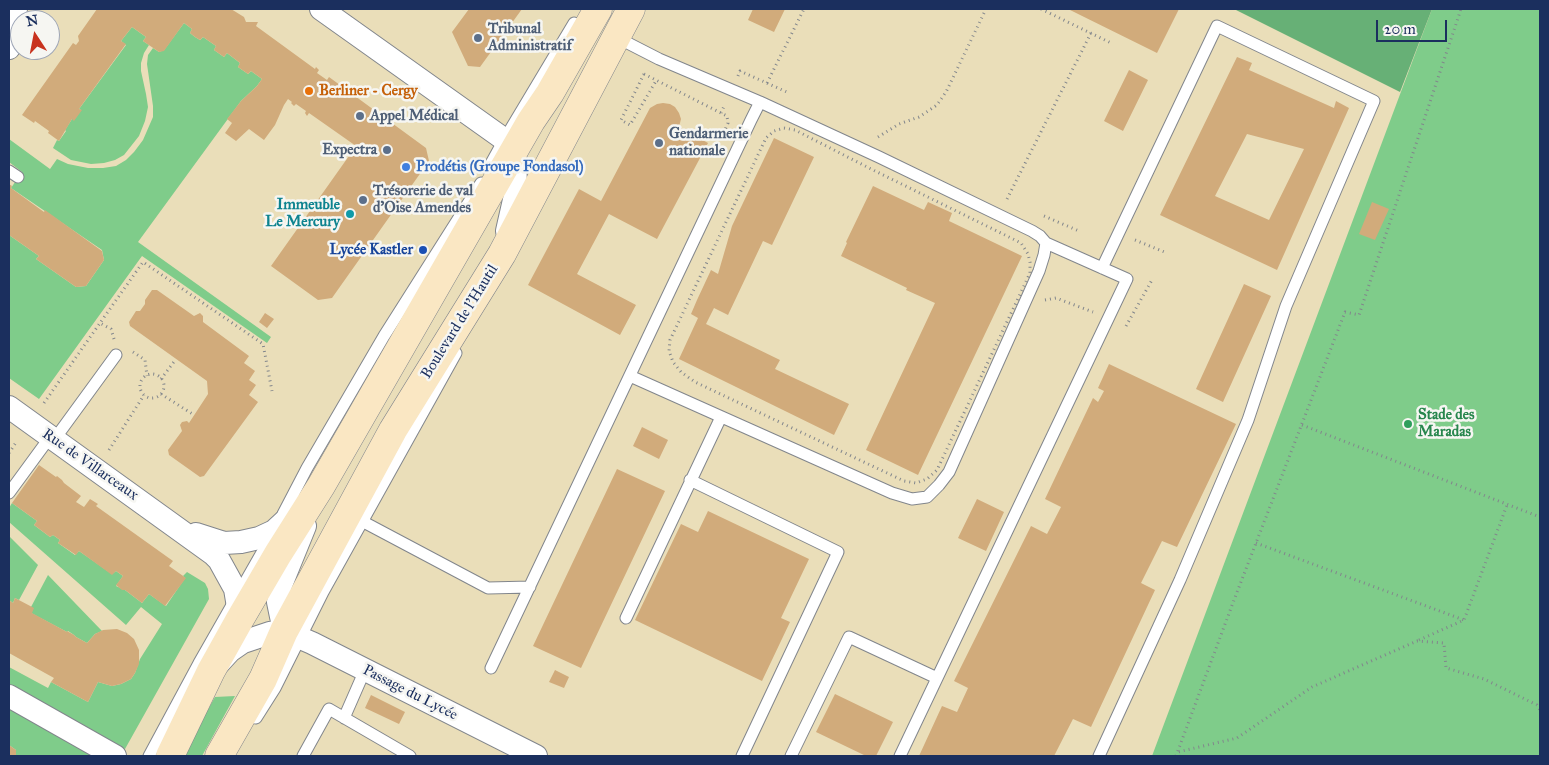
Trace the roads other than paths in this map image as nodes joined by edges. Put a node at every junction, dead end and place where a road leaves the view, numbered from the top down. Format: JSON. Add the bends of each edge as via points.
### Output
{"nodes":[{"id":1,"x":16,"y":9,"type":"edge"},
{"id":2,"x":321,"y":9,"type":"edge"},
{"id":3,"x":622,"y":9,"type":"edge"},
{"id":4,"x":631,"y":9,"type":"edge"},
{"id":5,"x":588,"y":13,"type":"edge"},
{"id":6,"x":9,"y":16,"type":"edge"},
{"id":7,"x":616,"y":37,"type":"junction"},
{"id":8,"x":760,"y":102,"type":"junction"},
{"id":9,"x":510,"y":143,"type":"junction"},
{"id":10,"x":1046,"y":243,"type":"junction"},
{"id":11,"x":502,"y":254,"type":"junction"},
{"id":12,"x":1102,"y":268,"type":"junction"},
{"id":13,"x":116,"y":355,"type":"dead end"},
{"id":14,"x":630,"y":376,"type":"junction"},
{"id":15,"x":9,"y":407,"type":"edge"},
{"id":16,"x":721,"y":416,"type":"junction"},
{"id":17,"x":52,"y":438,"type":"junction"},
{"id":18,"x":690,"y":480,"type":"junction"},
{"id":19,"x":321,"y":486,"type":"junction"},
{"id":20,"x":9,"y":493,"type":"edge"},
{"id":21,"x":355,"y":518,"type":"junction"},
{"id":22,"x":172,"y":523,"type":"junction"},
{"id":23,"x":274,"y":532,"type":"junction"},
{"id":24,"x":530,"y":587,"type":"junction"},
{"id":25,"x":238,"y":608,"type":"junction"},
{"id":26,"x":626,"y":618,"type":"dead end"},
{"id":27,"x":292,"y":635,"type":"junction"},
{"id":28,"x":491,"y":668,"type":"dead end"},
{"id":29,"x":365,"y":670,"type":"junction"},
{"id":30,"x":211,"y":671,"type":"junction"},
{"id":31,"x":937,"y":678,"type":"junction"},
{"id":32,"x":9,"y":696,"type":"edge"},
{"id":33,"x":344,"y":718,"type":"junction"},
{"id":34,"x":252,"y":726,"type":"dead end"},
{"id":35,"x":115,"y":756,"type":"edge"},
{"id":36,"x":149,"y":756,"type":"edge"},
{"id":37,"x":170,"y":756,"type":"edge"},
{"id":38,"x":219,"y":756,"type":"edge"},
{"id":39,"x":303,"y":756,"type":"edge"},
{"id":40,"x":410,"y":756,"type":"edge"},
{"id":41,"x":536,"y":756,"type":"edge"},
{"id":42,"x":742,"y":756,"type":"edge"},
{"id":43,"x":791,"y":756,"type":"edge"},
{"id":44,"x":900,"y":756,"type":"edge"},
{"id":45,"x":1100,"y":756,"type":"edge"}],
"edges":[{"from":1,"to":6,"type":"street"},
{"from":2,"to":9,"type":"street"},
{"from":3,"to":7,"type":"main road"},
{"from":4,"to":7,"type":"main road","name":"Boulevard de l'Hautil"},
{"from":5,"to":9,"type":"main road","via":[[550,93],[531,121]]},
{"from":7,"to":8,"type":"lane"},
{"from":7,"to":11,"type":"main road","name":"Boulevard de l'Hautil"},
{"from":8,"to":10,"type":"lane","via":[[1021,225]]},
{"from":8,"to":14,"type":"lane"},
{"from":9,"to":11,"type":"street","via":[[516,191]]},
{"from":9,"to":19,"type":"main road"},
{"from":9,"to":23,"type":"lane","via":[[481,182],[384,336],[307,468]]},
{"from":10,"to":12,"type":"lane"},
{"from":10,"to":16,"type":"lane","via":[[1044,255],[950,472],[928,497],[912,499],[892,493]]},
{"from":11,"to":21,"type":"main road","name":"Boulevard de l'Hautil","via":[[393,430]]},
{"from":12,"to":31,"type":"lane","via":[[1126,279]]},
{"from":12,"to":45,"type":"lane","via":[[1216,26],[1374,101],[1286,306],[1248,420]]},
{"from":13,"to":17,"type":"lane"},
{"from":14,"to":16,"type":"lane"},
{"from":14,"to":24,"type":"lane"},
{"from":15,"to":17,"type":"street","name":"Rue de Villarceaux"},
{"from":16,"to":18,"type":"lane"},
{"from":17,"to":20,"type":"lane"},
{"from":17,"to":22,"type":"street","name":"Rue de Villarceaux"},
{"from":18,"to":26,"type":"lane"},
{"from":18,"to":42,"type":"lane","via":[[838,552]]},
{"from":19,"to":23,"type":"street"},
{"from":19,"to":25,"type":"main road","via":[[278,554]]},
{"from":19,"to":27,"type":"street","via":[[281,585],[278,602]]},
{"from":21,"to":24,"type":"lane","via":[[488,588]]},
{"from":21,"to":27,"type":"main road","name":"Boulevard de l'Hautil"},
{"from":22,"to":23,"type":"street","name":"Rue de Villarceaux","via":[[224,543],[241,542]]},
{"from":22,"to":25,"type":"street","name":"Rue de Villarceaux","via":[[219,560],[235,589]]},
{"from":23,"to":25,"type":"lane"},
{"from":24,"to":28,"type":"lane"},
{"from":25,"to":30,"type":"main road"},
{"from":25,"to":36,"type":"lane","via":[[199,663]]},
{"from":27,"to":29,"type":"street","name":"Passage du Lycée"},
{"from":27,"to":30,"type":"street","via":[[270,634],[243,642]]},
{"from":27,"to":34,"type":"lane","via":[[275,688]]},
{"from":27,"to":38,"type":"main road","name":"Boulevard de l'Hautil"},
{"from":29,"to":33,"type":"lane"},
{"from":29,"to":41,"type":"street","name":"Passage du Lycée"},
{"from":30,"to":37,"type":"main road"},
{"from":31,"to":43,"type":"lane","via":[[849,637]]},
{"from":31,"to":44,"type":"lane"},
{"from":32,"to":35,"type":"street"},
{"from":33,"to":39,"type":"lane","via":[[329,709]]},
{"from":33,"to":40,"type":"lane"}]}
